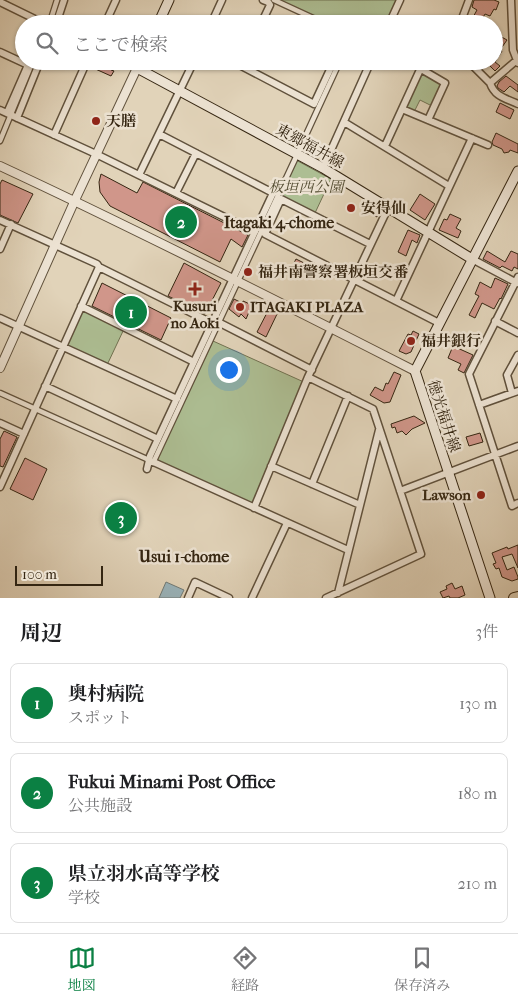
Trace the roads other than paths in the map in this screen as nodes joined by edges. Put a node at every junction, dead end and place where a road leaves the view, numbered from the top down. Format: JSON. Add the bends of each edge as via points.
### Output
{"nodes":[{"id":1,"x":57,"y":0,"type":"edge"},
{"id":2,"x":64,"y":0,"type":"edge"},
{"id":3,"x":116,"y":0,"type":"edge"},
{"id":4,"x":169,"y":0,"type":"edge"},
{"id":5,"x":222,"y":0,"type":"edge"},
{"id":6,"x":263,"y":0,"type":"edge"},
{"id":7,"x":274,"y":0,"type":"edge"},
{"id":8,"x":400,"y":0,"type":"edge"},
{"id":9,"x":469,"y":0,"type":"edge"},
{"id":10,"x":511,"y":0,"type":"edge"},
{"id":11,"x":0,"y":2,"type":"edge"},
{"id":12,"x":31,"y":15,"type":"edge"},
{"id":13,"x":52,"y":15,"type":"edge"},
{"id":14,"x":55,"y":15,"type":"edge"},
{"id":15,"x":109,"y":15,"type":"edge"},
{"id":16,"x":162,"y":15,"type":"edge"},
{"id":17,"x":215,"y":15,"type":"edge"},
{"id":18,"x":265,"y":15,"type":"edge"},
{"id":19,"x":306,"y":15,"type":"edge"},
{"id":20,"x":394,"y":15,"type":"edge"},
{"id":21,"x":463,"y":15,"type":"edge"},
{"id":22,"x":516,"y":51,"type":"edge"},
{"id":23,"x":0,"y":52,"type":"edge"},
{"id":24,"x":15,"y":60,"type":"edge"},
{"id":25,"x":517,"y":62,"type":"edge"},
{"id":26,"x":26,"y":70,"type":"edge"},
{"id":27,"x":29,"y":70,"type":"edge"},
{"id":28,"x":35,"y":70,"type":"edge"},
{"id":29,"x":83,"y":70,"type":"edge"},
{"id":30,"x":136,"y":70,"type":"edge"},
{"id":31,"x":148,"y":70,"type":"edge"},
{"id":32,"x":190,"y":70,"type":"edge"},
{"id":33,"x":254,"y":70,"type":"edge"},
{"id":34,"x":330,"y":70,"type":"edge"},
{"id":35,"x":336,"y":70,"type":"edge"},
{"id":36,"x":368,"y":70,"type":"edge"},
{"id":37,"x":421,"y":70,"type":"edge"},
{"id":38,"x":423,"y":70,"type":"edge"},
{"id":39,"x":477,"y":70,"type":"edge"},
{"id":40,"x":490,"y":83,"type":"junction"},
{"id":41,"x":180,"y":90,"type":"junction"},
{"id":42,"x":518,"y":104,"type":"edge"},
{"id":43,"x":402,"y":109,"type":"junction"},
{"id":44,"x":9,"y":114,"type":"edge"},
{"id":45,"x":428,"y":120,"type":"junction"},
{"id":46,"x":344,"y":122,"type":"junction"},
{"id":47,"x":159,"y":134,"type":"junction"},
{"id":48,"x":54,"y":135,"type":"junction"},
{"id":49,"x":472,"y":138,"type":"junction"},
{"id":50,"x":0,"y":140,"type":"edge"},
{"id":51,"x":488,"y":145,"type":"dead end"},
{"id":52,"x":384,"y":146,"type":"junction"},
{"id":53,"x":299,"y":150,"type":"dead end"},
{"id":54,"x":196,"y":153,"type":"junction"},
{"id":55,"x":96,"y":154,"type":"junction"},
{"id":56,"x":296,"y":157,"type":"dead end"},
{"id":57,"x":0,"y":166,"type":"edge"},
{"id":58,"x":323,"y":168,"type":"junction"},
{"id":59,"x":518,"y":171,"type":"edge"},
{"id":60,"x":140,"y":175,"type":"junction"},
{"id":61,"x":515,"y":184,"type":"edge"},
{"id":62,"x":449,"y":186,"type":"junction"},
{"id":63,"x":176,"y":193,"type":"junction"},
{"id":64,"x":75,"y":200,"type":"junction"},
{"id":65,"x":388,"y":208,"type":"junction"},
{"id":66,"x":0,"y":220,"type":"edge"},
{"id":67,"x":11,"y":224,"type":"junction"},
{"id":68,"x":255,"y":232,"type":"junction"},
{"id":69,"x":428,"y":233,"type":"junction"},
{"id":70,"x":56,"y":244,"type":"junction"},
{"id":71,"x":370,"y":244,"type":"junction"},
{"id":72,"x":0,"y":249,"type":"edge"},
{"id":73,"x":472,"y":259,"type":"junction"},
{"id":74,"x":99,"y":267,"type":"junction"},
{"id":75,"x":235,"y":279,"type":"junction"},
{"id":76,"x":353,"y":279,"type":"junction"},
{"id":77,"x":517,"y":281,"type":"edge"},
{"id":78,"x":396,"y":301,"type":"junction"},
{"id":79,"x":81,"y":306,"type":"junction"},
{"id":80,"x":0,"y":318,"type":"edge"},
{"id":81,"x":495,"y":321,"type":"junction"},
{"id":82,"x":215,"y":323,"type":"junction"},
{"id":83,"x":439,"y":323,"type":"junction"},
{"id":84,"x":19,"y":326,"type":"junction"},
{"id":85,"x":331,"y":328,"type":"junction"},
{"id":86,"x":518,"y":333,"type":"edge"},
{"id":87,"x":63,"y":346,"type":"junction"},
{"id":88,"x":518,"y":356,"type":"edge"},
{"id":89,"x":194,"y":362,"type":"junction"},
{"id":90,"x":0,"y":368,"type":"edge"},
{"id":91,"x":312,"y":370,"type":"junction"},
{"id":92,"x":415,"y":371,"type":"junction"},
{"id":93,"x":308,"y":377,"type":"junction"},
{"id":94,"x":45,"y":386,"type":"junction"},
{"id":95,"x":515,"y":392,"type":"edge"},
{"id":96,"x":0,"y":393,"type":"edge"},
{"id":97,"x":348,"y":396,"type":"junction"},
{"id":98,"x":177,"y":398,"type":"junction"},
{"id":99,"x":479,"y":405,"type":"junction"},
{"id":100,"x":35,"y":409,"type":"junction"},
{"id":101,"x":0,"y":423,"type":"edge"},
{"id":102,"x":380,"y":429,"type":"junction"},
{"id":103,"x":24,"y":434,"type":"junction"},
{"id":104,"x":158,"y":439,"type":"junction"},
{"id":105,"x":518,"y":446,"type":"edge"},
{"id":106,"x":496,"y":455,"type":"junction"},
{"id":107,"x":151,"y":462,"type":"junction"},
{"id":108,"x":271,"y":466,"type":"junction"},
{"id":109,"x":147,"y":469,"type":"dead end"},
{"id":110,"x":448,"y":473,"type":"junction"},
{"id":111,"x":312,"y":484,"type":"junction"},
{"id":112,"x":0,"y":487,"type":"edge"},
{"id":113,"x":400,"y":491,"type":"junction"},
{"id":114,"x":518,"y":503,"type":"edge"},
{"id":115,"x":360,"y":505,"type":"junction"},
{"id":116,"x":254,"y":508,"type":"junction"},
{"id":117,"x":287,"y":523,"type":"junction"},
{"id":118,"x":348,"y":550,"type":"junction"},
{"id":119,"x":338,"y":592,"type":"junction"},
{"id":120,"x":518,"y":597,"type":"edge"},
{"id":121,"x":188,"y":598,"type":"edge"},
{"id":122,"x":229,"y":598,"type":"edge"},
{"id":123,"x":252,"y":598,"type":"edge"},
{"id":124,"x":326,"y":598,"type":"edge"},
{"id":125,"x":490,"y":598,"type":"edge"},
{"id":126,"x":514,"y":598,"type":"edge"}],
"edges":[{"from":1,"to":13,"type":"street"},
{"from":2,"to":14,"type":"street"},
{"from":3,"to":15,"type":"street"},
{"from":4,"to":16,"type":"main road"},
{"from":5,"to":17,"type":"street"},
{"from":6,"to":18,"type":"street","via":[[270,5]]},
{"from":7,"to":19,"type":"street"},
{"from":8,"to":20,"type":"street"},
{"from":9,"to":21,"type":"street"},
{"from":10,"to":22,"type":"street"},
{"from":11,"to":12,"type":"street"},
{"from":22,"to":25,"type":"street"},
{"from":23,"to":24,"type":"street"},
{"from":25,"to":40,"type":"street"},
{"from":26,"to":44,"type":"street"},
{"from":27,"to":44,"type":"street"},
{"from":28,"to":44,"type":"street"},
{"from":29,"to":48,"type":"street"},
{"from":30,"to":55,"type":"street"},
{"from":31,"to":41,"type":"main road","name":"東郷福井線"},
{"from":32,"to":41,"type":"street"},
{"from":33,"to":34,"type":"street","via":[[314,104]]},
{"from":35,"to":53,"type":"street"},
{"from":36,"to":46,"type":"street"},
{"from":37,"to":43,"type":"street"},
{"from":38,"to":45,"type":"street","via":[[445,83]]},
{"from":39,"to":40,"type":"street"},
{"from":40,"to":42,"type":"street","via":[[499,96]]},
{"from":41,"to":47,"type":"street"},
{"from":41,"to":58,"type":"main road","name":"東郷福井線"},
{"from":43,"to":45,"type":"street"},
{"from":43,"to":52,"type":"street"},
{"from":44,"to":48,"type":"street"},
{"from":44,"to":50,"type":"street"},
{"from":45,"to":49,"type":"street"},
{"from":46,"to":52,"type":"street"},
{"from":46,"to":58,"type":"street"},
{"from":47,"to":54,"type":"street"},
{"from":47,"to":60,"type":"street"},
{"from":48,"to":55,"type":"street"},
{"from":49,"to":51,"type":"street"},
{"from":49,"to":62,"type":"street"},
{"from":52,"to":62,"type":"street"},
{"from":54,"to":63,"type":"street"},
{"from":54,"to":68,"type":"street","via":[[273,193]]},
{"from":55,"to":60,"type":"street"},
{"from":55,"to":64,"type":"street"},
{"from":56,"to":75,"type":"street"},
{"from":57,"to":64,"type":"street"},
{"from":58,"to":65,"type":"main road","name":"東郷福井線"},
{"from":59,"to":61,"type":"main road","name":"徳光福井線"},
{"from":60,"to":63,"type":"street"},
{"from":61,"to":73,"type":"main road","name":"徳光福井線"},
{"from":62,"to":69,"type":"street"},
{"from":63,"to":68,"type":"street"},
{"from":64,"to":70,"type":"street"},
{"from":64,"to":75,"type":"street"},
{"from":65,"to":69,"type":"main road","name":"東郷福井線"},
{"from":65,"to":71,"type":"street"},
{"from":66,"to":67,"type":"street"},
{"from":67,"to":70,"type":"street"},
{"from":67,"to":72,"type":"street"},
{"from":68,"to":75,"type":"street"},
{"from":69,"to":73,"type":"main road","name":"東郷福井線"},
{"from":69,"to":78,"type":"street"},
{"from":70,"to":74,"type":"street"},
{"from":70,"to":84,"type":"street"},
{"from":71,"to":76,"type":"street"},
{"from":71,"to":76,"type":"street","via":[[281,199],[264,234]]},
{"from":73,"to":77,"type":"street"},
{"from":73,"to":83,"type":"main road","name":"徳光福井線"},
{"from":74,"to":79,"type":"street"},
{"from":74,"to":82,"type":"street"},
{"from":75,"to":82,"type":"street"},
{"from":75,"to":85,"type":"street"},
{"from":76,"to":78,"type":"street"},
{"from":76,"to":85,"type":"street"},
{"from":77,"to":81,"type":"street"},
{"from":78,"to":83,"type":"street"},
{"from":79,"to":87,"type":"street"},
{"from":79,"to":89,"type":"street"},
{"from":80,"to":84,"type":"street"},
{"from":81,"to":86,"type":"street"},
{"from":81,"to":99,"type":"street","via":[[469,374]]},
{"from":82,"to":89,"type":"street"},
{"from":82,"to":91,"type":"street"},
{"from":82,"to":107,"type":"street"},
{"from":83,"to":92,"type":"main road","name":"徳光福井線"},
{"from":84,"to":87,"type":"street"},
{"from":84,"to":90,"type":"street"},
{"from":85,"to":91,"type":"street"},
{"from":85,"to":92,"type":"street"},
{"from":87,"to":94,"type":"street"},
{"from":87,"to":98,"type":"street"},
{"from":88,"to":95,"type":"street","via":[[507,376]]},
{"from":89,"to":98,"type":"street"},
{"from":91,"to":93,"type":"street"},
{"from":92,"to":110,"type":"main road","name":"徳光福井線"},
{"from":93,"to":97,"type":"street"},
{"from":93,"to":108,"type":"street"},
{"from":94,"to":100,"type":"street"},
{"from":94,"to":104,"type":"street"},
{"from":95,"to":99,"type":"street"},
{"from":96,"to":100,"type":"street"},
{"from":97,"to":102,"type":"street","via":[[373,409]]},
{"from":97,"to":111,"type":"street"},
{"from":98,"to":104,"type":"street"},
{"from":99,"to":106,"type":"street"},
{"from":100,"to":103,"type":"street"},
{"from":100,"to":107,"type":"street"},
{"from":101,"to":103,"type":"street"},
{"from":102,"to":113,"type":"street"},
{"from":102,"to":115,"type":"street"},
{"from":103,"to":112,"type":"street"},
{"from":104,"to":107,"type":"street"},
{"from":105,"to":106,"type":"street"},
{"from":106,"to":110,"type":"street"},
{"from":106,"to":114,"type":"street","via":[[512,506]]},
{"from":107,"to":109,"type":"street"},
{"from":107,"to":116,"type":"street"},
{"from":108,"to":111,"type":"street"},
{"from":108,"to":116,"type":"street"},
{"from":110,"to":113,"type":"street"},
{"from":110,"to":125,"type":"main road","name":"徳光福井線"},
{"from":111,"to":115,"type":"street"},
{"from":113,"to":119,"type":"street","via":[[421,554]]},
{"from":115,"to":118,"type":"street"},
{"from":116,"to":117,"type":"street"},
{"from":117,"to":118,"type":"street"},
{"from":117,"to":123,"type":"street"},
{"from":118,"to":119,"type":"street"},
{"from":119,"to":124,"type":"street"},
{"from":120,"to":126,"type":"highway"},
{"from":121,"to":122,"type":"street","via":[[195,582]]}]}
